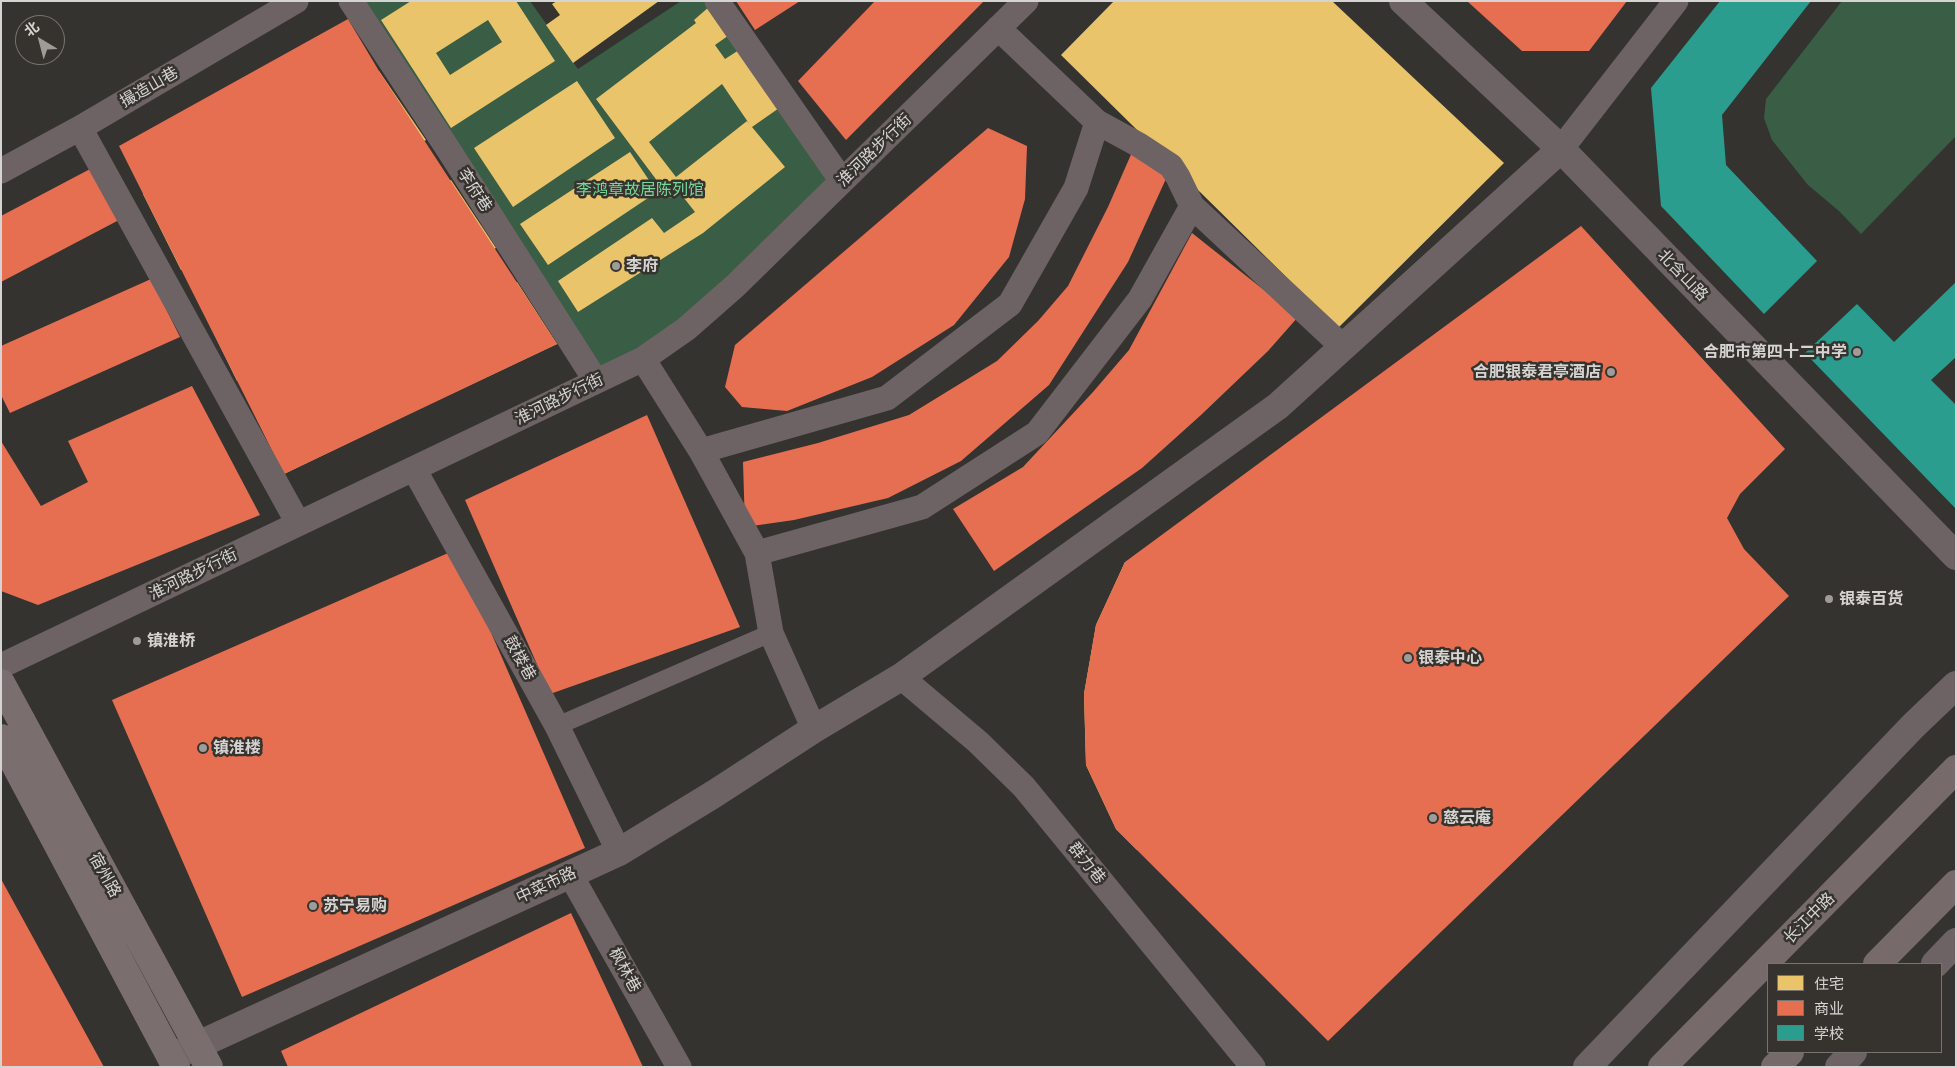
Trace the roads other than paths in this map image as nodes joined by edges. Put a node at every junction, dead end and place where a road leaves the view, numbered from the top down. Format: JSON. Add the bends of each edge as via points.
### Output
{"nodes":[{"id":1,"x":296,"y":1,"type":"edge"},
{"id":2,"x":351,"y":1,"type":"edge"},
{"id":3,"x":717,"y":1,"type":"edge"},
{"id":4,"x":1026,"y":1,"type":"edge"},
{"id":5,"x":1403,"y":1,"type":"edge"},
{"id":6,"x":1676,"y":1,"type":"edge"},
{"id":7,"x":998,"y":28,"type":"junction"},
{"id":8,"x":1097,"y":122,"type":"junction"},
{"id":9,"x":80,"y":128,"type":"junction"},
{"id":10,"x":1561,"y":149,"type":"junction"},
{"id":11,"x":1,"y":171,"type":"edge"},
{"id":12,"x":842,"y":182,"type":"junction"},
{"id":13,"x":1192,"y":206,"type":"junction"},
{"id":14,"x":1343,"y":347,"type":"junction"},
{"id":15,"x":643,"y":359,"type":"junction"},
{"id":16,"x":596,"y":381,"type":"junction"},
{"id":17,"x":701,"y":452,"type":"junction"},
{"id":18,"x":414,"y":469,"type":"junction"},
{"id":19,"x":298,"y":523,"type":"junction"},
{"id":20,"x":757,"y":553,"type":"junction"},
{"id":21,"x":1956,"y":556,"type":"edge"},
{"id":22,"x":771,"y":632,"type":"junction"},
{"id":23,"x":1,"y":666,"type":"edge"},
{"id":24,"x":901,"y":677,"type":"junction"},
{"id":25,"x":1,"y":683,"type":"edge"},
{"id":26,"x":1956,"y":685,"type":"edge"},
{"id":27,"x":557,"y":726,"type":"junction"},
{"id":28,"x":814,"y":729,"type":"junction"},
{"id":29,"x":1,"y":738,"type":"edge"},
{"id":30,"x":1956,"y":769,"type":"edge"},
{"id":31,"x":619,"y":852,"type":"junction"},
{"id":32,"x":570,"y":874,"type":"junction"},
{"id":33,"x":1956,"y":884,"type":"edge"},
{"id":34,"x":1956,"y":942,"type":"edge"},
{"id":35,"x":1877,"y":963,"type":"edge"},
{"id":36,"x":1936,"y":963,"type":"edge"},
{"id":37,"x":1789,"y":1053,"type":"edge"},
{"id":38,"x":1852,"y":1053,"type":"edge"},
{"id":39,"x":203,"y":1056,"type":"edge"},
{"id":40,"x":174,"y":1062,"type":"edge"},
{"id":41,"x":679,"y":1067,"type":"edge"},
{"id":42,"x":1254,"y":1067,"type":"edge"},
{"id":43,"x":1587,"y":1067,"type":"edge"},
{"id":44,"x":1662,"y":1067,"type":"edge"},
{"id":45,"x":1776,"y":1067,"type":"edge"},
{"id":46,"x":1839,"y":1067,"type":"edge"}],
"edges":[{"from":1,"to":9,"type":"street","name":"撮造山巷"},
{"from":2,"to":16,"type":"street","name":"李府巷"},
{"from":3,"to":12,"type":"street"},
{"from":4,"to":7,"type":"street","name":"淮河路步行街"},
{"from":5,"to":10,"type":"street","name":"北含山路"},
{"from":6,"to":10,"type":"street"},
{"from":7,"to":8,"type":"street"},
{"from":7,"to":12,"type":"street","name":"淮河路步行街"},
{"from":8,"to":13,"type":"street","via":[[1171,166]]},
{"from":8,"to":17,"type":"street","via":[[1076,188],[1010,304],[887,398]]},
{"from":9,"to":11,"type":"street","name":"撮造山巷"},
{"from":9,"to":19,"type":"street"},
{"from":10,"to":14,"type":"street","name":"中菜市路"},
{"from":10,"to":21,"type":"street","name":"北含山路"},
{"from":12,"to":15,"type":"street","name":"淮河路步行街","via":[[728,292],[686,329]]},
{"from":13,"to":14,"type":"street"},
{"from":13,"to":20,"type":"street","via":[[1140,299],[1038,433],[922,507]]},
{"from":14,"to":24,"type":"street","name":"中菜市路","via":[[1278,406]]},
{"from":15,"to":16,"type":"street","name":"淮河路步行街"},
{"from":15,"to":17,"type":"street"},
{"from":16,"to":18,"type":"street","name":"淮河路步行街"},
{"from":17,"to":20,"type":"street"},
{"from":18,"to":19,"type":"street","name":"淮河路步行街"},
{"from":18,"to":27,"type":"street","name":"鼓楼巷"},
{"from":19,"to":23,"type":"street","name":"淮河路步行街"},
{"from":20,"to":22,"type":"street"},
{"from":22,"to":27,"type":"lane"},
{"from":22,"to":28,"type":"street"},
{"from":24,"to":28,"type":"street","name":"中菜市路"},
{"from":24,"to":42,"type":"street","name":"群力巷","via":[[1024,786]]},
{"from":25,"to":39,"type":"main road","name":"宿州路"},
{"from":26,"to":43,"type":"street"},
{"from":27,"to":31,"type":"street","name":"鼓楼巷"},
{"from":28,"to":31,"type":"street","name":"中菜市路"},
{"from":29,"to":40,"type":"main road","name":"宿州路"},
{"from":30,"to":44,"type":"highway","name":"长江中路"},
{"from":31,"to":32,"type":"street","name":"中菜市路"},
{"from":32,"to":39,"type":"street","name":"中菜市路"},
{"from":32,"to":41,"type":"street","name":"枫林巷"},
{"from":33,"to":35,"type":"highway"},
{"from":34,"to":36,"type":"street"},
{"from":37,"to":45,"type":"highway"},
{"from":38,"to":46,"type":"street"},
{"from":39,"to":40,"type":"street","name":"中菜市路"}]}
